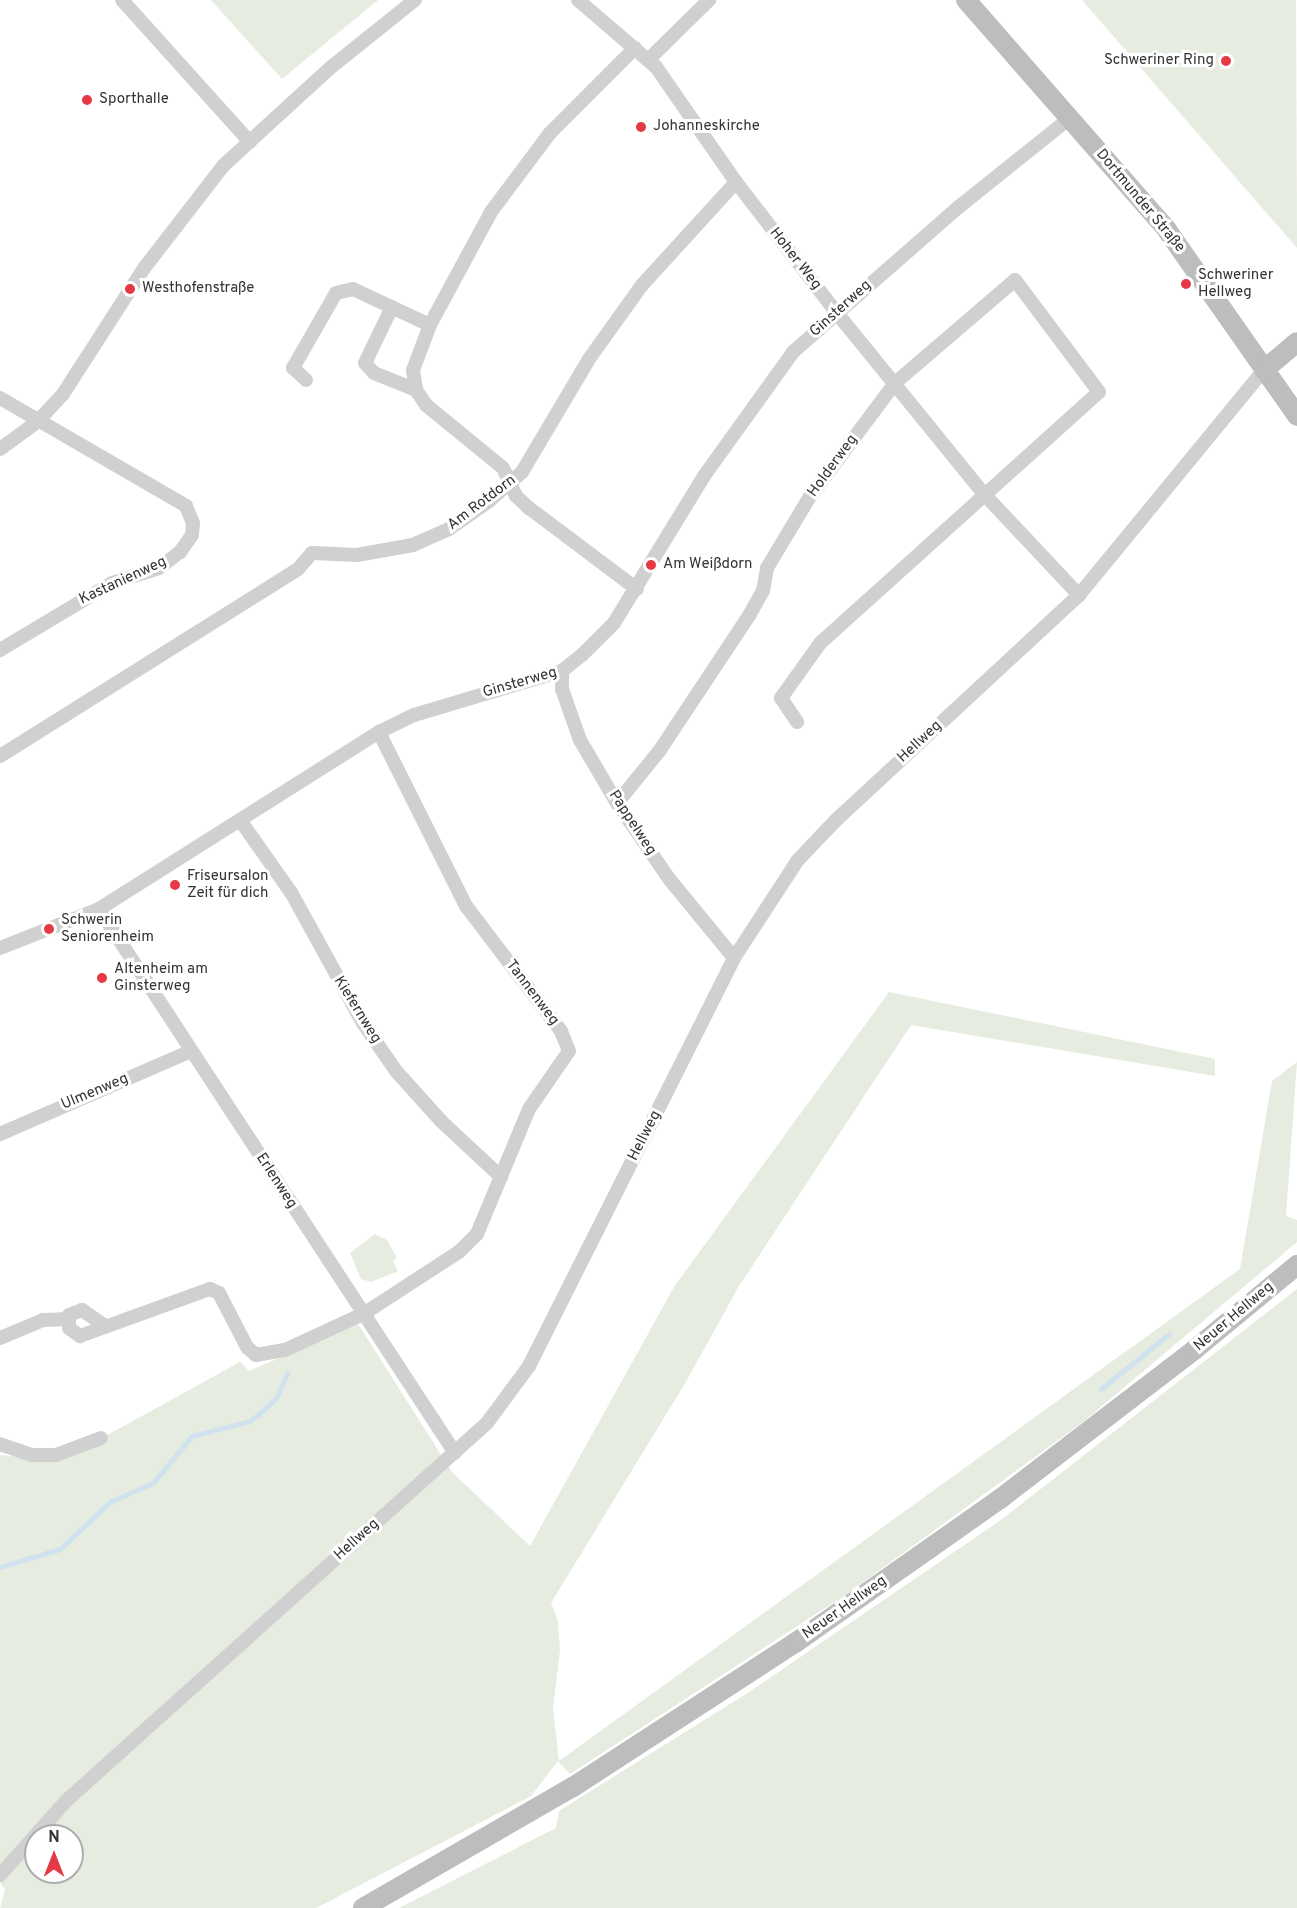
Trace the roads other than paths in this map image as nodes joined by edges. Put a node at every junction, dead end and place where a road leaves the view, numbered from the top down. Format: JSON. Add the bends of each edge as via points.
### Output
{"nodes":[{"id":1,"x":122,"y":0,"type":"edge"},
{"id":2,"x":415,"y":0,"type":"edge"},
{"id":3,"x":578,"y":0,"type":"edge"},
{"id":4,"x":709,"y":0,"type":"edge"},
{"id":5,"x":966,"y":0,"type":"edge"},
{"id":6,"x":635,"y":48,"type":"junction"},
{"id":7,"x":648,"y":60,"type":"junction"},
{"id":8,"x":1070,"y":118,"type":"junction"},
{"id":9,"x":250,"y":142,"type":"junction"},
{"id":10,"x":736,"y":182,"type":"junction"},
{"id":11,"x":392,"y":307,"type":"junction"},
{"id":12,"x":836,"y":312,"type":"junction"},
{"id":13,"x":430,"y":325,"type":"junction"},
{"id":14,"x":1297,"y":342,"type":"edge"},
{"id":15,"x":1264,"y":370,"type":"junction"},
{"id":16,"x":306,"y":380,"type":"dead end"},
{"id":17,"x":895,"y":383,"type":"junction"},
{"id":18,"x":416,"y":390,"type":"junction"},
{"id":19,"x":0,"y":398,"type":"edge"},
{"id":20,"x":1297,"y":416,"type":"edge"},
{"id":21,"x":38,"y":422,"type":"junction"},
{"id":22,"x":0,"y":449,"type":"edge"},
{"id":23,"x":511,"y":480,"type":"junction"},
{"id":24,"x":984,"y":494,"type":"junction"},
{"id":25,"x":637,"y":589,"type":"junction"},
{"id":26,"x":1079,"y":595,"type":"junction"},
{"id":27,"x":0,"y":650,"type":"edge"},
{"id":28,"x":562,"y":671,"type":"junction"},
{"id":29,"x":797,"y":722,"type":"dead end"},
{"id":30,"x":380,"y":732,"type":"junction"},
{"id":31,"x":0,"y":756,"type":"edge"},
{"id":32,"x":617,"y":802,"type":"junction"},
{"id":33,"x":240,"y":820,"type":"junction"},
{"id":34,"x":99,"y":909,"type":"junction"},
{"id":35,"x":0,"y":948,"type":"edge"},
{"id":36,"x":734,"y":957,"type":"junction"},
{"id":37,"x":191,"y":1051,"type":"junction"},
{"id":38,"x":0,"y":1134,"type":"edge"},
{"id":39,"x":501,"y":1177,"type":"junction"},
{"id":40,"x":1297,"y":1264,"type":"edge"},
{"id":41,"x":365,"y":1313,"type":"junction"},
{"id":42,"x":69,"y":1319,"type":"junction"},
{"id":43,"x":105,"y":1326,"type":"junction"},
{"id":44,"x":0,"y":1338,"type":"edge"},
{"id":45,"x":101,"y":1438,"type":"dead end"},
{"id":46,"x":0,"y":1444,"type":"edge"},
{"id":47,"x":455,"y":1453,"type":"junction"},
{"id":48,"x":0,"y":1875,"type":"edge"},
{"id":49,"x":363,"y":1908,"type":"edge"}],
"edges":[{"from":1,"to":9,"type":"street"},
{"from":2,"to":9,"type":"street","via":[[330,68]]},
{"from":3,"to":6,"type":"street"},
{"from":4,"to":7,"type":"street"},
{"from":5,"to":8,"type":"main road","name":"Dortmunder Straße"},
{"from":6,"to":7,"type":"street","name":"Hoher Weg"},
{"from":6,"to":13,"type":"street","via":[[550,133],[498,203],[464,257]]},
{"from":7,"to":10,"type":"street","name":"Hoher Weg"},
{"from":8,"to":12,"type":"street","name":"Ginsterweg"},
{"from":8,"to":15,"type":"main road","name":"Dortmunder Straße","via":[[1172,237]]},
{"from":9,"to":21,"type":"street","via":[[223,166],[168,235],[63,394]]},
{"from":10,"to":12,"type":"street","name":"Hoher Weg"},
{"from":10,"to":23,"type":"street","name":"Am Rotdorn","via":[[642,285],[589,359],[522,472]]},
{"from":11,"to":13,"type":"street"},
{"from":11,"to":16,"type":"street","via":[[353,289],[336,293],[293,368]]},
{"from":11,"to":18,"type":"street","via":[[365,363],[374,373]]},
{"from":12,"to":17,"type":"street","name":"Hoher Weg"},
{"from":12,"to":25,"type":"street","name":"Ginsterweg","via":[[793,352],[740,423],[686,503]]},
{"from":13,"to":18,"type":"street","via":[[413,370]]},
{"from":14,"to":15,"type":"main road"},
{"from":15,"to":20,"type":"main road","name":"Dortmunder Straße"},
{"from":15,"to":26,"type":"street","name":"Hellweg"},
{"from":17,"to":24,"type":"street","name":"Hoher Weg"},
{"from":17,"to":24,"type":"street","name":"Holderweg","via":[[1015,280],[1099,392]]},
{"from":17,"to":32,"type":"street","name":"Holderweg","via":[[809,498],[766,568],[763,591],[750,614],[660,750]]},
{"from":18,"to":23,"type":"street","via":[[426,405],[503,468]]},
{"from":19,"to":21,"type":"street"},
{"from":21,"to":22,"type":"street"},
{"from":21,"to":27,"type":"street","name":"Kastanienweg","via":[[186,506],[193,523],[192,535],[180,552],[159,568],[112,583]]},
{"from":23,"to":25,"type":"street","via":[[516,496],[529,508]]},
{"from":23,"to":31,"type":"street","name":"Am Rotdorn","via":[[448,529],[413,544],[357,555],[312,553],[298,569]]},
{"from":24,"to":26,"type":"street","name":"Hoher Weg"},
{"from":24,"to":29,"type":"street","via":[[820,642],[781,698]]},
{"from":25,"to":28,"type":"street","name":"Ginsterweg","via":[[615,623]]},
{"from":26,"to":36,"type":"street","name":"Hellweg","via":[[835,821],[798,860]]},
{"from":28,"to":30,"type":"street","name":"Ginsterweg","via":[[414,715]]},
{"from":28,"to":32,"type":"street","name":"Pappelweg","via":[[562,689],[580,740]]},
{"from":30,"to":33,"type":"street","name":"Ginsterweg"},
{"from":30,"to":39,"type":"street","name":"Tannenweg","via":[[466,906],[561,1031],[569,1051],[530,1109]]},
{"from":32,"to":36,"type":"street","name":"Pappelweg","via":[[670,880]]},
{"from":33,"to":34,"type":"street","name":"Ginsterweg"},
{"from":33,"to":39,"type":"street","name":"Kiefernweg","via":[[292,894],[363,1023],[396,1071],[441,1121]]},
{"from":34,"to":35,"type":"street","name":"Ginsterweg"},
{"from":34,"to":37,"type":"street","name":"Erlenweg"},
{"from":36,"to":47,"type":"street","name":"Hellweg","via":[[529,1366],[487,1423]]},
{"from":37,"to":38,"type":"street","name":"Ulmenweg"},
{"from":37,"to":41,"type":"street","name":"Erlenweg"},
{"from":39,"to":41,"type":"street","name":"Tannenweg","via":[[477,1234],[460,1251]]},
{"from":40,"to":49,"type":"main road","name":"Neuer Hellweg","via":[[1194,1350],[1000,1499],[795,1643],[573,1787]]},
{"from":41,"to":43,"type":"street","name":"Tannenweg","via":[[285,1350],[256,1355],[247,1347],[219,1293],[210,1289]]},
{"from":41,"to":47,"type":"street","name":"Erlenweg"},
{"from":42,"to":43,"type":"street","via":[[69,1315],[82,1310]]},
{"from":42,"to":43,"type":"street","via":[[69,1328],[80,1336]]},
{"from":42,"to":44,"type":"street","via":[[43,1320]]},
{"from":45,"to":46,"type":"street","via":[[56,1455],[32,1455]]},
{"from":47,"to":48,"type":"street","name":"Hellweg","via":[[67,1800]]}]}
